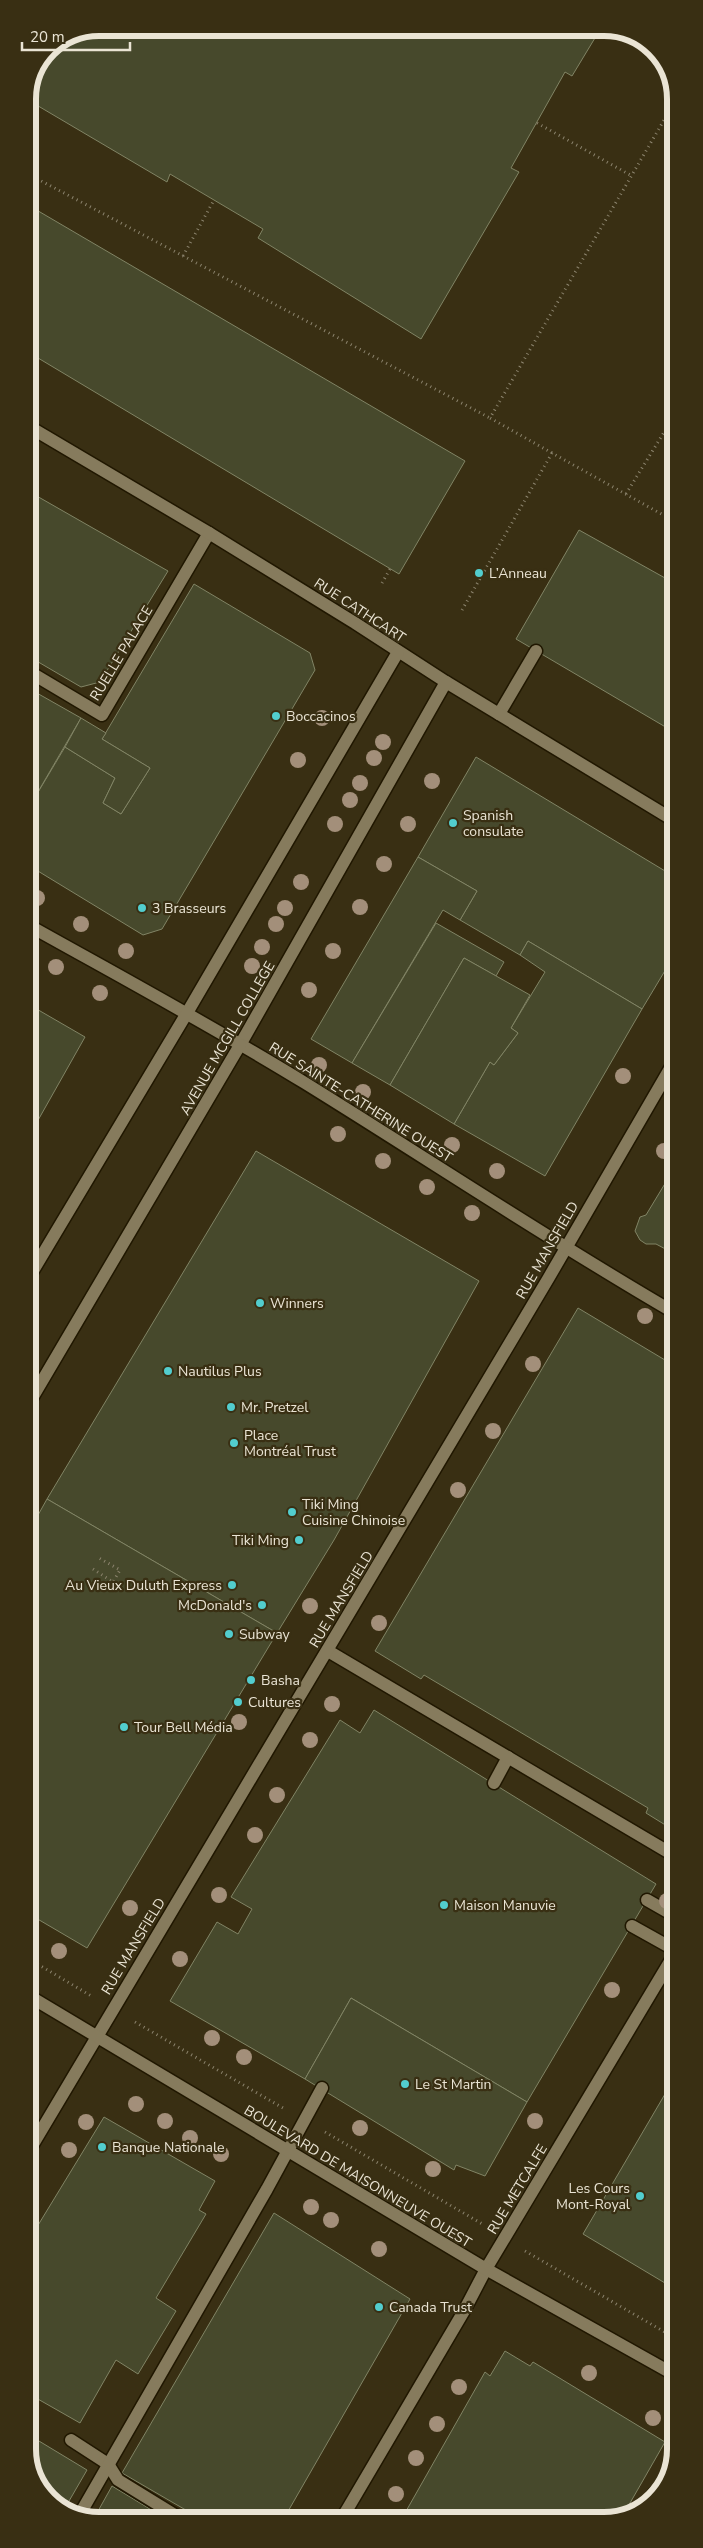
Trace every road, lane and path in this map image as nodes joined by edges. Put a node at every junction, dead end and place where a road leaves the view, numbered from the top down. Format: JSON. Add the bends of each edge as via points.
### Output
{"nodes":[{"id":1,"x":667,"y":115,"type":"edge"},
{"id":2,"x":536,"y":123,"type":"dead end"},
{"id":3,"x":632,"y":176,"type":"junction"},
{"id":4,"x":36,"y":178,"type":"edge"},
{"id":5,"x":214,"y":200,"type":"dead end"},
{"id":6,"x":183,"y":256,"type":"junction"},
{"id":7,"x":490,"y":418,"type":"junction"},
{"id":8,"x":667,"y":427,"type":"edge"},
{"id":9,"x":36,"y":431,"type":"edge"},
{"id":10,"x":552,"y":453,"type":"junction"},
{"id":11,"x":626,"y":494,"type":"junction"},
{"id":12,"x":667,"y":517,"type":"edge"},
{"id":13,"x":209,"y":533,"type":"junction"},
{"id":14,"x":390,"y":569,"type":"dead end"},
{"id":15,"x":382,"y":583,"type":"dead end"},
{"id":16,"x":462,"y":610,"type":"dead end"},
{"id":17,"x":536,"y":651,"type":"dead end"},
{"id":18,"x":398,"y":652,"type":"junction"},
{"id":19,"x":36,"y":676,"type":"edge"},
{"id":20,"x":446,"y":682,"type":"junction"},
{"id":21,"x":499,"y":714,"type":"junction"},
{"id":22,"x":667,"y":817,"type":"edge"},
{"id":23,"x":36,"y":929,"type":"edge"},
{"id":24,"x":187,"y":1013,"type":"junction"},
{"id":25,"x":240,"y":1045,"type":"junction"},
{"id":26,"x":667,"y":1074,"type":"edge"},
{"id":27,"x":566,"y":1249,"type":"junction"},
{"id":28,"x":36,"y":1266,"type":"edge"},
{"id":29,"x":667,"y":1307,"type":"edge"},
{"id":30,"x":36,"y":1391,"type":"edge"},
{"id":31,"x":99,"y":1558,"type":"dead end"},
{"id":32,"x":93,"y":1570,"type":"dead end"},
{"id":33,"x":328,"y":1651,"type":"junction"},
{"id":34,"x":508,"y":1757,"type":"junction"},
{"id":35,"x":494,"y":1783,"type":"dead end"},
{"id":36,"x":667,"y":1851,"type":"edge"},
{"id":37,"x":647,"y":1900,"type":"dead end"},
{"id":38,"x":667,"y":1911,"type":"edge"},
{"id":39,"x":632,"y":1926,"type":"dead end"},
{"id":40,"x":667,"y":1946,"type":"edge"},
{"id":41,"x":36,"y":1963,"type":"edge"},
{"id":42,"x":667,"y":1964,"type":"edge"},
{"id":43,"x":77,"y":1988,"type":"dead end"},
{"id":44,"x":36,"y":2000,"type":"edge"},
{"id":45,"x":96,"y":2037,"type":"junction"},
{"id":46,"x":322,"y":2088,"type":"dead end"},
{"id":47,"x":36,"y":2139,"type":"edge"},
{"id":48,"x":288,"y":2152,"type":"junction"},
{"id":49,"x":538,"y":2259,"type":"dead end"},
{"id":50,"x":486,"y":2269,"type":"junction"},
{"id":51,"x":667,"y":2333,"type":"edge"},
{"id":52,"x":667,"y":2371,"type":"edge"},
{"id":53,"x":70,"y":2440,"type":"dead end"},
{"id":54,"x":108,"y":2464,"type":"junction"},
{"id":55,"x":83,"y":2510,"type":"edge"},
{"id":56,"x":170,"y":2512,"type":"edge"},
{"id":57,"x":350,"y":2512,"type":"edge"}],
"edges":[{"from":1,"to":3,"type":"path"},
{"from":2,"to":3,"type":"path"},
{"from":3,"to":7,"type":"path"},
{"from":4,"to":6,"type":"path"},
{"from":5,"to":6,"type":"path"},
{"from":6,"to":7,"type":"path"},
{"from":7,"to":10,"type":"path"},
{"from":8,"to":11,"type":"path"},
{"from":9,"to":13,"type":"street","name":"RUE CATHCART"},
{"from":10,"to":11,"type":"path"},
{"from":10,"to":16,"type":"path"},
{"from":11,"to":12,"type":"path"},
{"from":13,"to":18,"type":"street","name":"RUE CATHCART"},
{"from":13,"to":19,"type":"street","name":"RUELLE PALACE","via":[[102,715]]},
{"from":14,"to":15,"type":"path"},
{"from":17,"to":21,"type":"street"},
{"from":18,"to":20,"type":"street","name":"RUE CATHCART"},
{"from":18,"to":24,"type":"street"},
{"from":20,"to":21,"type":"street","name":"RUE CATHCART"},
{"from":20,"to":25,"type":"street","name":"AVENUE MCGILL COLLEGE"},
{"from":21,"to":22,"type":"street","name":"RUE CATHCART"},
{"from":23,"to":24,"type":"street","name":"RUE SAINTE-CATHERINE OUEST"},
{"from":24,"to":25,"type":"street","name":"RUE SAINTE-CATHERINE OUEST"},
{"from":24,"to":28,"type":"street"},
{"from":25,"to":27,"type":"street","name":"RUE SAINTE-CATHERINE OUEST","via":[[304,1082]]},
{"from":25,"to":30,"type":"street","name":"AVENUE MCGILL COLLEGE"},
{"from":26,"to":27,"type":"street","name":"RUE MANSFIELD"},
{"from":27,"to":29,"type":"street","name":"RUE SAINTE-CATHERINE OUEST"},
{"from":27,"to":33,"type":"street","name":"RUE MANSFIELD"},
{"from":31,"to":32,"type":"path","via":[[120,1570],[113,1582]]},
{"from":33,"to":34,"type":"street"},
{"from":33,"to":45,"type":"street","name":"RUE MANSFIELD"},
{"from":34,"to":35,"type":"street"},
{"from":34,"to":36,"type":"street"},
{"from":37,"to":38,"type":"street"},
{"from":39,"to":40,"type":"street"},
{"from":41,"to":43,"type":"path"},
{"from":42,"to":50,"type":"street","name":"RUE METCALFE"},
{"from":44,"to":45,"type":"street","name":"BOULEVARD DE MAISONNEUVE OUEST"},
{"from":45,"to":47,"type":"street","name":"RUE MANSFIELD"},
{"from":45,"to":48,"type":"street","name":"BOULEVARD DE MAISONNEUVE OUEST"},
{"from":46,"to":48,"type":"street"},
{"from":48,"to":50,"type":"street","name":"BOULEVARD DE MAISONNEUVE OUEST"},
{"from":48,"to":54,"type":"street"},
{"from":49,"to":51,"type":"path"},
{"from":50,"to":52,"type":"street","name":"BOULEVARD DE MAISONNEUVE OUEST"},
{"from":50,"to":57,"type":"street","name":"RUE METCALFE"},
{"from":53,"to":54,"type":"street"},
{"from":54,"to":55,"type":"street"},
{"from":54,"to":56,"type":"street","via":[[118,2480]]}]}
